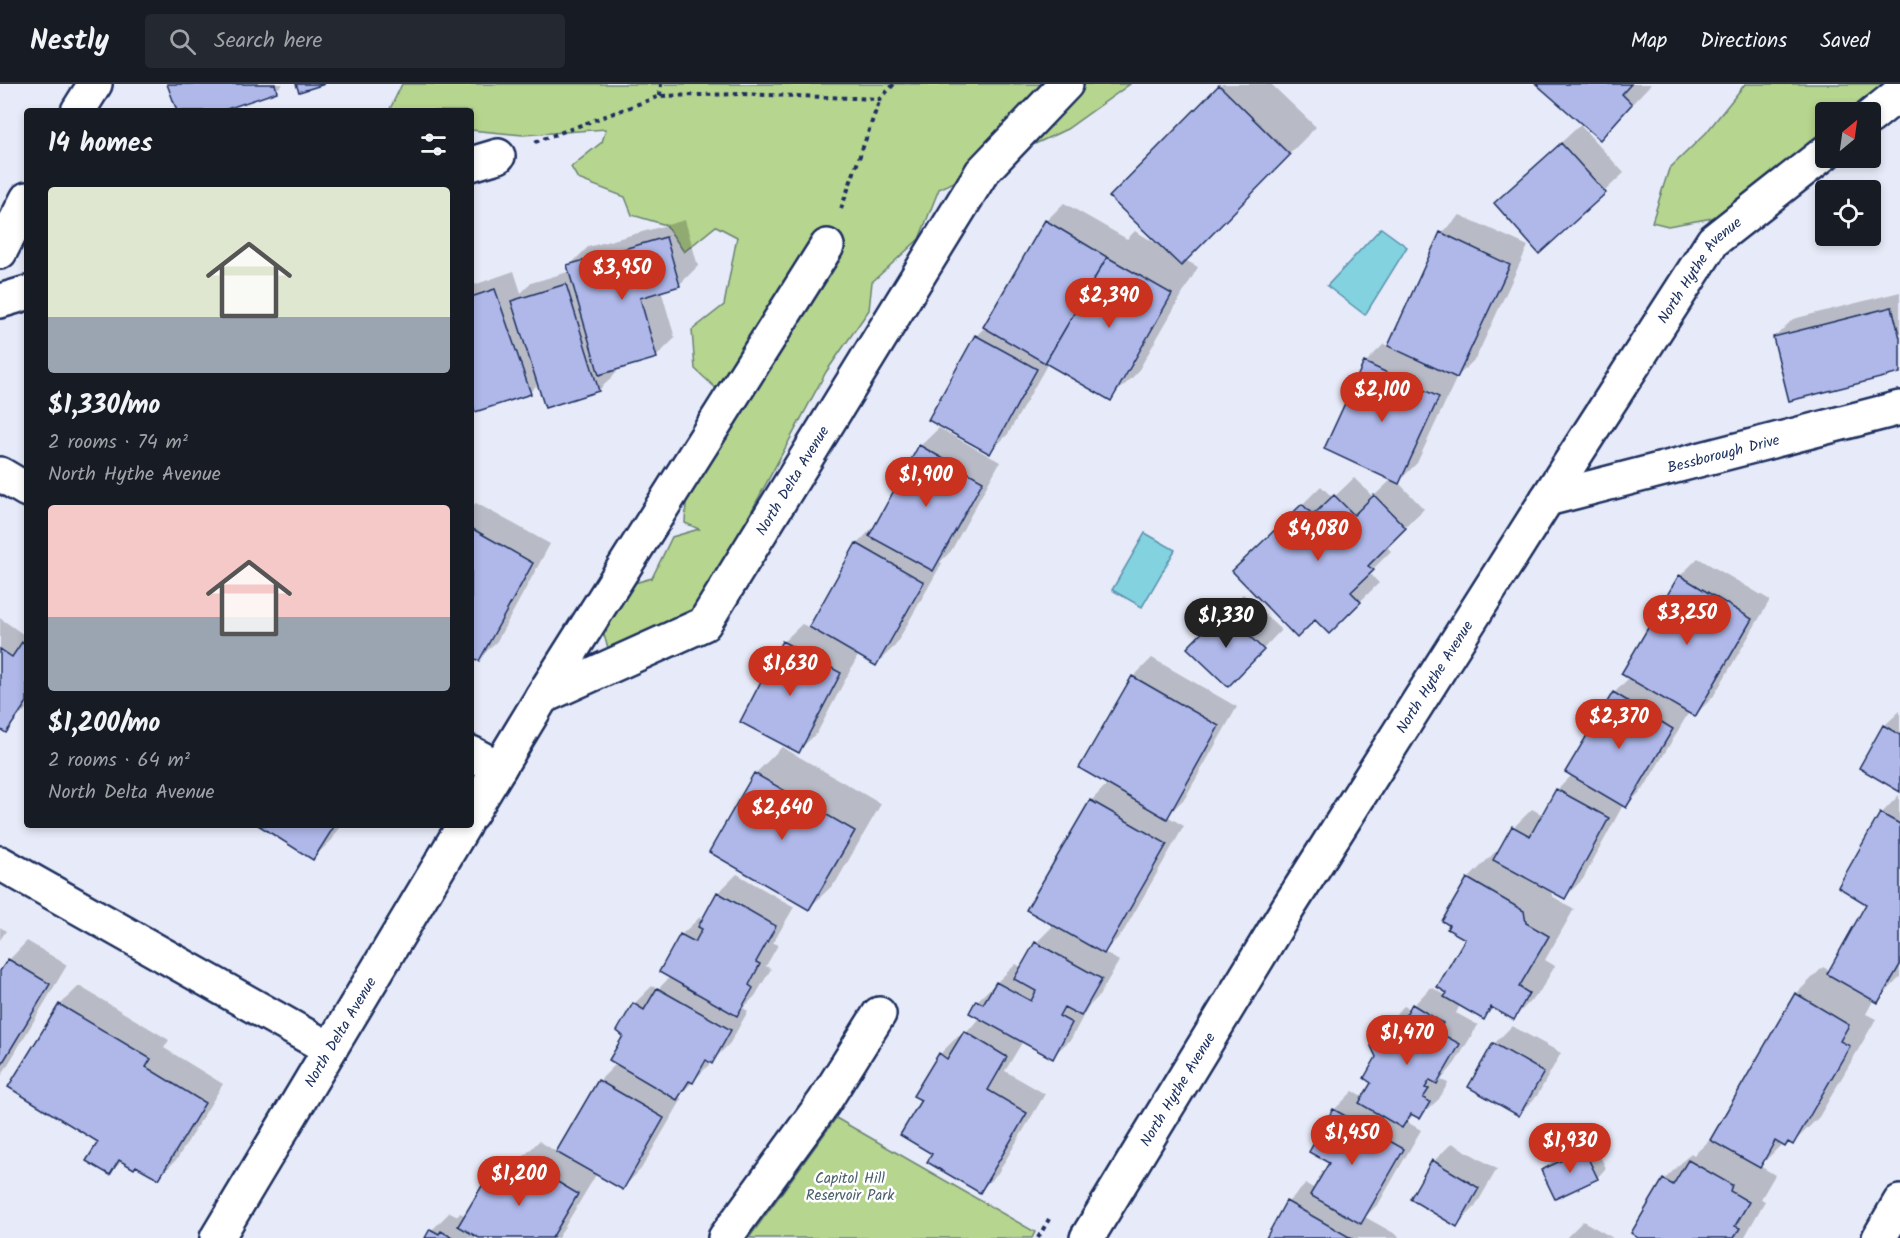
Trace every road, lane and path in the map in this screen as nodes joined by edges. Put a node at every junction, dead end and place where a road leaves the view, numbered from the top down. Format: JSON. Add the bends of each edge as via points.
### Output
{"nodes":[{"id":1,"x":95,"y":84,"type":"edge"},
{"id":2,"x":661,"y":84,"type":"edge"},
{"id":3,"x":894,"y":84,"type":"edge"},
{"id":4,"x":1066,"y":84,"type":"edge"},
{"id":5,"x":1900,"y":93,"type":"edge"},
{"id":6,"x":660,"y":96,"type":"junction"},
{"id":7,"x":880,"y":99,"type":"junction"},
{"id":8,"x":80,"y":108,"type":"edge"},
{"id":9,"x":1881,"y":108,"type":"edge"},
{"id":10,"x":484,"y":160,"type":"edge"},
{"id":11,"x":1815,"y":161,"type":"edge"},
{"id":12,"x":24,"y":205,"type":"edge"},
{"id":13,"x":827,"y":246,"type":"joint"},
{"id":14,"x":0,"y":252,"type":"edge"},
{"id":15,"x":24,"y":294,"type":"edge"},
{"id":16,"x":0,"y":301,"type":"edge"},
{"id":17,"x":1900,"y":408,"type":"edge"},
{"id":18,"x":0,"y":474,"type":"edge"},
{"id":19,"x":24,"y":488,"type":"edge"},
{"id":20,"x":1547,"y":499,"type":"junction"},
{"id":21,"x":542,"y":697,"type":"junction"},
{"id":22,"x":485,"y":761,"type":"edge"},
{"id":23,"x":474,"y":803,"type":"edge"},
{"id":24,"x":462,"y":828,"type":"edge"},
{"id":25,"x":0,"y":863,"type":"edge"},
{"id":26,"x":879,"y":1014,"type":"dead end"},
{"id":27,"x":330,"y":1049,"type":"junction"},
{"id":28,"x":1900,"y":1202,"type":"edge"},
{"id":29,"x":217,"y":1238,"type":"edge"},
{"id":30,"x":725,"y":1238,"type":"edge"},
{"id":31,"x":1087,"y":1238,"type":"edge"},
{"id":32,"x":1879,"y":1238,"type":"edge"}],
"edges":[{"from":1,"to":8,"type":"street"},
{"from":2,"to":6,"type":"path"},
{"from":3,"to":7,"type":"path"},
{"from":4,"to":21,"type":"street","name":"North Delta Avenue","via":[[982,172],[704,624]]},
{"from":5,"to":9,"type":"street"},
{"from":6,"to":7,"type":"path","via":[[740,94]]},
{"from":6,"to":10,"type":"path"},
{"from":7,"to":13,"type":"path"},
{"from":11,"to":20,"type":"street","name":"North Hythe Avenue","via":[[1713,241]]},
{"from":12,"to":14,"type":"street"},
{"from":13,"to":21,"type":"street"},
{"from":15,"to":16,"type":"street"},
{"from":17,"to":20,"type":"street","name":"Bessborough Drive"},
{"from":18,"to":19,"type":"street"},
{"from":20,"to":31,"type":"street","name":"North Hythe Avenue","via":[[1288,908]]},
{"from":21,"to":22,"type":"street"},
{"from":22,"to":23,"type":"street"},
{"from":24,"to":27,"type":"street","name":"North Delta Avenue"},
{"from":25,"to":27,"type":"street"},
{"from":26,"to":30,"type":"street","via":[[824,1102]]},
{"from":27,"to":29,"type":"street","name":"North Delta Avenue"},
{"from":28,"to":32,"type":"street"}]}
